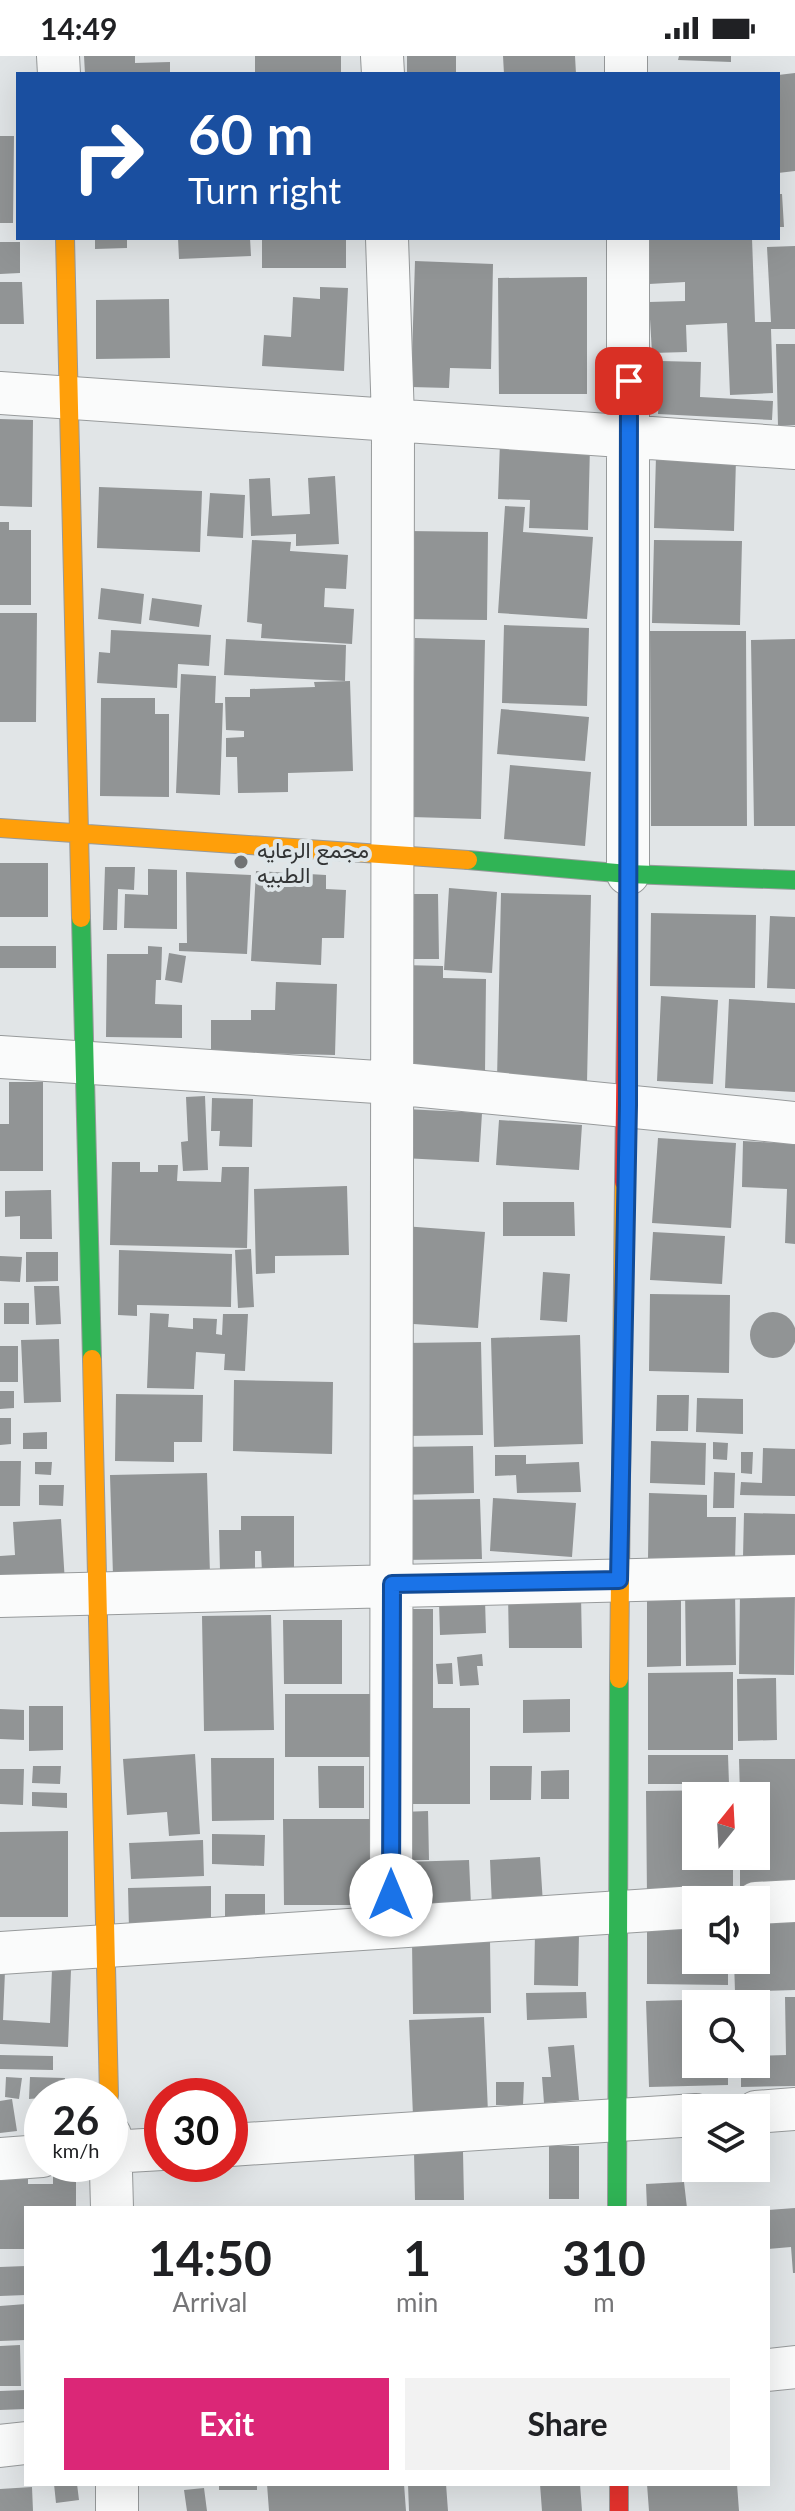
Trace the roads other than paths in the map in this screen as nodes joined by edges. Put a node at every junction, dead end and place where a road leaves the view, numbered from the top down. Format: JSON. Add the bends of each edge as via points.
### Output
{"nodes":[{"id":1,"x":65,"y":240,"type":"edge"},
{"id":2,"x":387,"y":240,"type":"edge"},
{"id":3,"x":628,"y":240,"type":"edge"},
{"id":4,"x":0,"y":393,"type":"edge"},
{"id":5,"x":70,"y":398,"type":"junction"},
{"id":6,"x":393,"y":419,"type":"junction"},
{"id":7,"x":630,"y":438,"type":"junction"},
{"id":8,"x":795,"y":448,"type":"edge"},
{"id":9,"x":0,"y":828,"type":"edge"},
{"id":10,"x":79,"y":834,"type":"junction"},
{"id":11,"x":392,"y":853,"type":"junction"},
{"id":12,"x":628,"y":874,"type":"junction"},
{"id":13,"x":795,"y":880,"type":"edge"},
{"id":14,"x":0,"y":1057,"type":"edge"},
{"id":15,"x":86,"y":1064,"type":"junction"},
{"id":16,"x":392,"y":1083,"type":"junction"},
{"id":17,"x":628,"y":1105,"type":"junction"},
{"id":18,"x":795,"y":1123,"type":"edge"},
{"id":19,"x":795,"y":1576,"type":"edge"},
{"id":20,"x":619,"y":1580,"type":"junction"},
{"id":21,"x":392,"y":1584,"type":"junction"},
{"id":22,"x":97,"y":1592,"type":"junction"},
{"id":23,"x":0,"y":1596,"type":"edge"},
{"id":24,"x":795,"y":1901,"type":"edge"},
{"id":25,"x":770,"y":1902,"type":"edge"},
{"id":26,"x":682,"y":1908,"type":"edge"},
{"id":27,"x":617,"y":1912,"type":"junction"},
{"id":28,"x":391,"y":1926,"type":"junction"},
{"id":29,"x":105,"y":1946,"type":"junction"},
{"id":30,"x":0,"y":1953,"type":"edge"},
{"id":31,"x":109,"y":2078,"type":"edge"},
{"id":32,"x":795,"y":2109,"type":"edge"},
{"id":33,"x":770,"y":2111,"type":"edge"},
{"id":34,"x":682,"y":2116,"type":"edge"},
{"id":35,"x":617,"y":2120,"type":"junction"},
{"id":36,"x":248,"y":2144,"type":"edge"},
{"id":37,"x":24,"y":2157,"type":"edge"},
{"id":38,"x":0,"y":2159,"type":"edge"},
{"id":39,"x":111,"y":2182,"type":"edge"},
{"id":40,"x":112,"y":2206,"type":"edge"},
{"id":41,"x":617,"y":2206,"type":"edge"},
{"id":42,"x":795,"y":2367,"type":"edge"},
{"id":43,"x":770,"y":2370,"type":"edge"},
{"id":44,"x":24,"y":2443,"type":"edge"},
{"id":45,"x":0,"y":2446,"type":"edge"},
{"id":46,"x":117,"y":2486,"type":"edge"},
{"id":47,"x":619,"y":2486,"type":"edge"},
{"id":48,"x":117,"y":2511,"type":"edge"},
{"id":49,"x":619,"y":2511,"type":"edge"}],
"edges":[{"from":1,"to":5,"type":"street"},
{"from":2,"to":6,"type":"street"},
{"from":3,"to":7,"type":"street"},
{"from":4,"to":5,"type":"street"},
{"from":5,"to":6,"type":"street"},
{"from":5,"to":10,"type":"street"},
{"from":6,"to":7,"type":"street"},
{"from":6,"to":11,"type":"street"},
{"from":7,"to":8,"type":"street"},
{"from":7,"to":12,"type":"street"},
{"from":9,"to":10,"type":"street"},
{"from":10,"to":11,"type":"street"},
{"from":10,"to":15,"type":"street"},
{"from":11,"to":12,"type":"street"},
{"from":11,"to":16,"type":"street"},
{"from":12,"to":13,"type":"street"},
{"from":12,"to":17,"type":"street"},
{"from":14,"to":15,"type":"street"},
{"from":15,"to":16,"type":"street"},
{"from":15,"to":22,"type":"street"},
{"from":16,"to":17,"type":"street"},
{"from":16,"to":21,"type":"street"},
{"from":17,"to":18,"type":"street"},
{"from":17,"to":20,"type":"street"},
{"from":19,"to":20,"type":"street"},
{"from":20,"to":21,"type":"street"},
{"from":20,"to":27,"type":"street"},
{"from":21,"to":22,"type":"street"},
{"from":21,"to":28,"type":"street"},
{"from":22,"to":23,"type":"street"},
{"from":22,"to":29,"type":"street"},
{"from":24,"to":25,"type":"street"},
{"from":26,"to":27,"type":"street"},
{"from":27,"to":28,"type":"street"},
{"from":27,"to":35,"type":"street"},
{"from":28,"to":29,"type":"street"},
{"from":29,"to":30,"type":"street"},
{"from":29,"to":31,"type":"street"},
{"from":32,"to":33,"type":"street"},
{"from":34,"to":35,"type":"street"},
{"from":35,"to":36,"type":"street"},
{"from":35,"to":41,"type":"street"},
{"from":37,"to":38,"type":"street"},
{"from":39,"to":40,"type":"street"},
{"from":42,"to":43,"type":"street"},
{"from":44,"to":45,"type":"street"},
{"from":46,"to":48,"type":"street"},
{"from":47,"to":49,"type":"street"}]}
